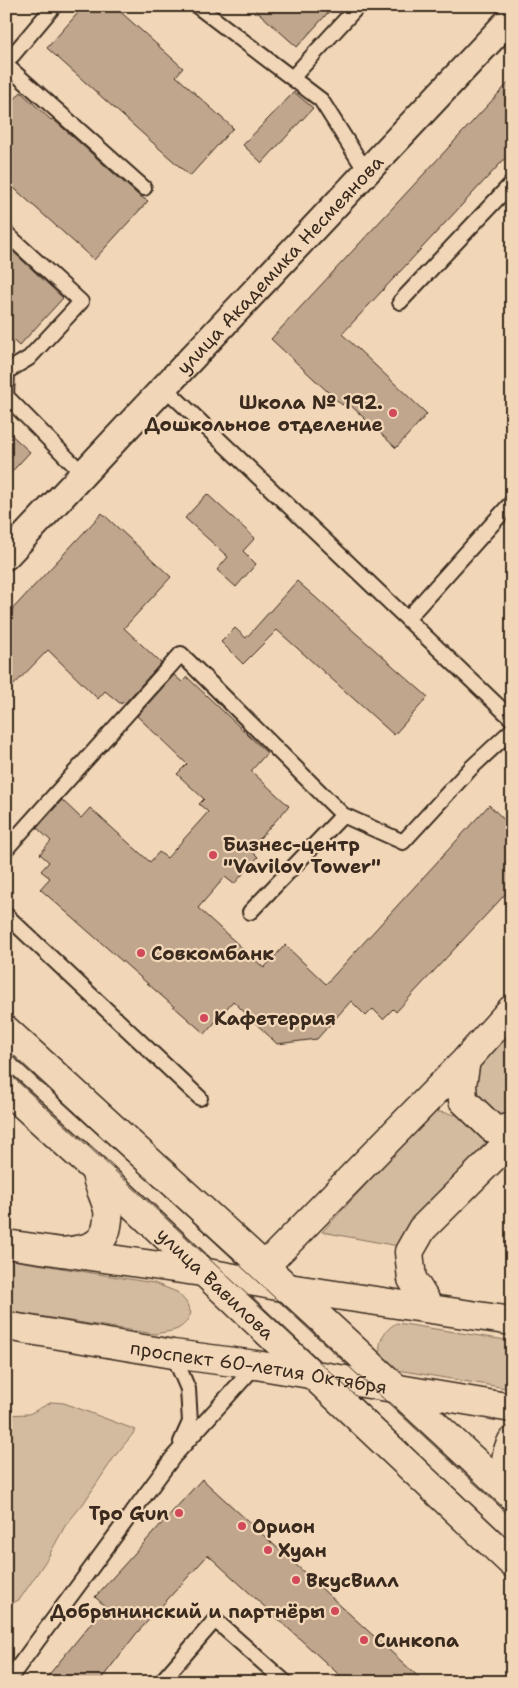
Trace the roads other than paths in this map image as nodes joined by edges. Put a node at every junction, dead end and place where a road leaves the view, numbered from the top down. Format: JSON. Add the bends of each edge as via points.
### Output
{"nodes":[{"id":1,"x":54,"y":6,"type":"edge"},
{"id":2,"x":197,"y":6,"type":"edge"},
{"id":3,"x":358,"y":6,"type":"edge"},
{"id":4,"x":512,"y":17,"type":"edge"},
{"id":5,"x":6,"y":64,"type":"edge"},
{"id":6,"x":292,"y":78,"type":"junction"},
{"id":7,"x":366,"y":173,"type":"junction"},
{"id":8,"x":512,"y":183,"type":"edge"},
{"id":9,"x":144,"y":188,"type":"dead end"},
{"id":10,"x":6,"y":233,"type":"edge"},
{"id":11,"x":400,"y":302,"type":"dead end"},
{"id":12,"x":6,"y":372,"type":"edge"},
{"id":13,"x":164,"y":388,"type":"junction"},
{"id":14,"x":83,"y":474,"type":"junction"},
{"id":15,"x":512,"y":502,"type":"edge"},
{"id":16,"x":6,"y":556,"type":"edge"},
{"id":17,"x":407,"y":619,"type":"junction"},
{"id":18,"x":512,"y":719,"type":"edge"},
{"id":19,"x":512,"y":730,"type":"edge"},
{"id":20,"x":343,"y":815,"type":"junction"},
{"id":21,"x":6,"y":849,"type":"edge"},
{"id":22,"x":250,"y":912,"type":"dead end"},
{"id":23,"x":6,"y":915,"type":"edge"},
{"id":24,"x":512,"y":1009,"type":"edge"},
{"id":25,"x":6,"y":1030,"type":"edge"},
{"id":26,"x":466,"y":1060,"type":"junction"},
{"id":27,"x":6,"y":1089,"type":"edge"},
{"id":28,"x":429,"y":1097,"type":"junction"},
{"id":29,"x":200,"y":1098,"type":"dead end"},
{"id":30,"x":512,"y":1127,"type":"edge"},
{"id":31,"x":503,"y":1148,"type":"edge"},
{"id":32,"x":96,"y":1171,"type":"junction"},
{"id":33,"x":6,"y":1244,"type":"edge"},
{"id":34,"x":59,"y":1252,"type":"junction"},
{"id":35,"x":264,"y":1267,"type":"junction"},
{"id":36,"x":202,"y":1272,"type":"junction"},
{"id":37,"x":288,"y":1288,"type":"junction"},
{"id":38,"x":430,"y":1308,"type":"junction"},
{"id":39,"x":512,"y":1321,"type":"edge"},
{"id":40,"x":6,"y":1326,"type":"edge"},
{"id":41,"x":173,"y":1354,"type":"junction"},
{"id":42,"x":256,"y":1365,"type":"junction"},
{"id":43,"x":312,"y":1375,"type":"junction"},
{"id":44,"x":396,"y":1388,"type":"junction"},
{"id":45,"x":512,"y":1408,"type":"edge"},
{"id":46,"x":512,"y":1441,"type":"edge"},
{"id":47,"x":174,"y":1456,"type":"junction"},
{"id":48,"x":512,"y":1490,"type":"edge"},
{"id":49,"x":512,"y":1496,"type":"edge"},
{"id":50,"x":512,"y":1563,"type":"edge"},
{"id":51,"x":7,"y":1682,"type":"edge"},
{"id":52,"x":161,"y":1682,"type":"edge"},
{"id":53,"x":285,"y":1682,"type":"edge"}],
"edges":[{"from":1,"to":5,"type":"lane"},
{"from":2,"to":6,"type":"lane"},
{"from":3,"to":6,"type":"lane"},
{"from":4,"to":7,"type":"street","name":"улица Академика Несмеянова"},
{"from":5,"to":9,"type":"lane"},
{"from":6,"to":7,"type":"lane","via":[[321,100]]},
{"from":7,"to":13,"type":"street","name":"улица Академика Несмеянова"},
{"from":8,"to":11,"type":"lane"},
{"from":10,"to":12,"type":"lane","via":[[81,302],[28,358]]},
{"from":12,"to":14,"type":"lane","via":[[6,396]]},
{"from":13,"to":14,"type":"street","name":"улица Академика Несмеянова"},
{"from":13,"to":17,"type":"lane"},
{"from":14,"to":16,"type":"street","name":"улица Академика Несмеянова"},
{"from":15,"to":17,"type":"lane"},
{"from":17,"to":18,"type":"lane"},
{"from":19,"to":20,"type":"lane","via":[[470,768],[403,842]]},
{"from":20,"to":21,"type":"lane","via":[[181,654]]},
{"from":20,"to":22,"type":"lane"},
{"from":23,"to":29,"type":"lane"},
{"from":24,"to":26,"type":"main road"},
{"from":25,"to":35,"type":"main road"},
{"from":26,"to":28,"type":"main road"},
{"from":26,"to":30,"type":"main road","via":[[463,1100],[492,1128]]},
{"from":27,"to":32,"type":"main road","name":"улица Вавилова"},
{"from":28,"to":31,"type":"main road","via":[[460,1104]]},
{"from":28,"to":35,"type":"main road"},
{"from":31,"to":38,"type":"main road","via":[[422,1229],[409,1252],[412,1279]]},
{"from":32,"to":34,"type":"main road","via":[[109,1212],[106,1232],[96,1245]]},
{"from":32,"to":36,"type":"main road","name":"улица Вавилова"},
{"from":33,"to":34,"type":"main road"},
{"from":34,"to":36,"type":"main road"},
{"from":35,"to":37,"type":"main road"},
{"from":36,"to":37,"type":"main road"},
{"from":36,"to":43,"type":"main road","name":"улица Вавилова"},
{"from":37,"to":38,"type":"main road"},
{"from":37,"to":44,"type":"main road"},
{"from":38,"to":39,"type":"main road"},
{"from":40,"to":41,"type":"main road","name":"проспект 60-летия Октября"},
{"from":41,"to":42,"type":"main road","name":"проспект 60-летия Октября"},
{"from":41,"to":47,"type":"lane","via":[[188,1389],[190,1422]]},
{"from":42,"to":43,"type":"main road","name":"проспект 60-летия Октября"},
{"from":42,"to":47,"type":"lane"},
{"from":43,"to":44,"type":"main road","name":"проспект 60-летия Октября"},
{"from":43,"to":50,"type":"main road","name":"улица Вавилова"},
{"from":44,"to":45,"type":"main road","name":"проспект 60-летия Октября"},
{"from":44,"to":49,"type":"main road"},
{"from":46,"to":48,"type":"main road","via":[[506,1464]]},
{"from":47,"to":51,"type":"lane"},
{"from":52,"to":53,"type":"lane","via":[[215,1620]]}]}
